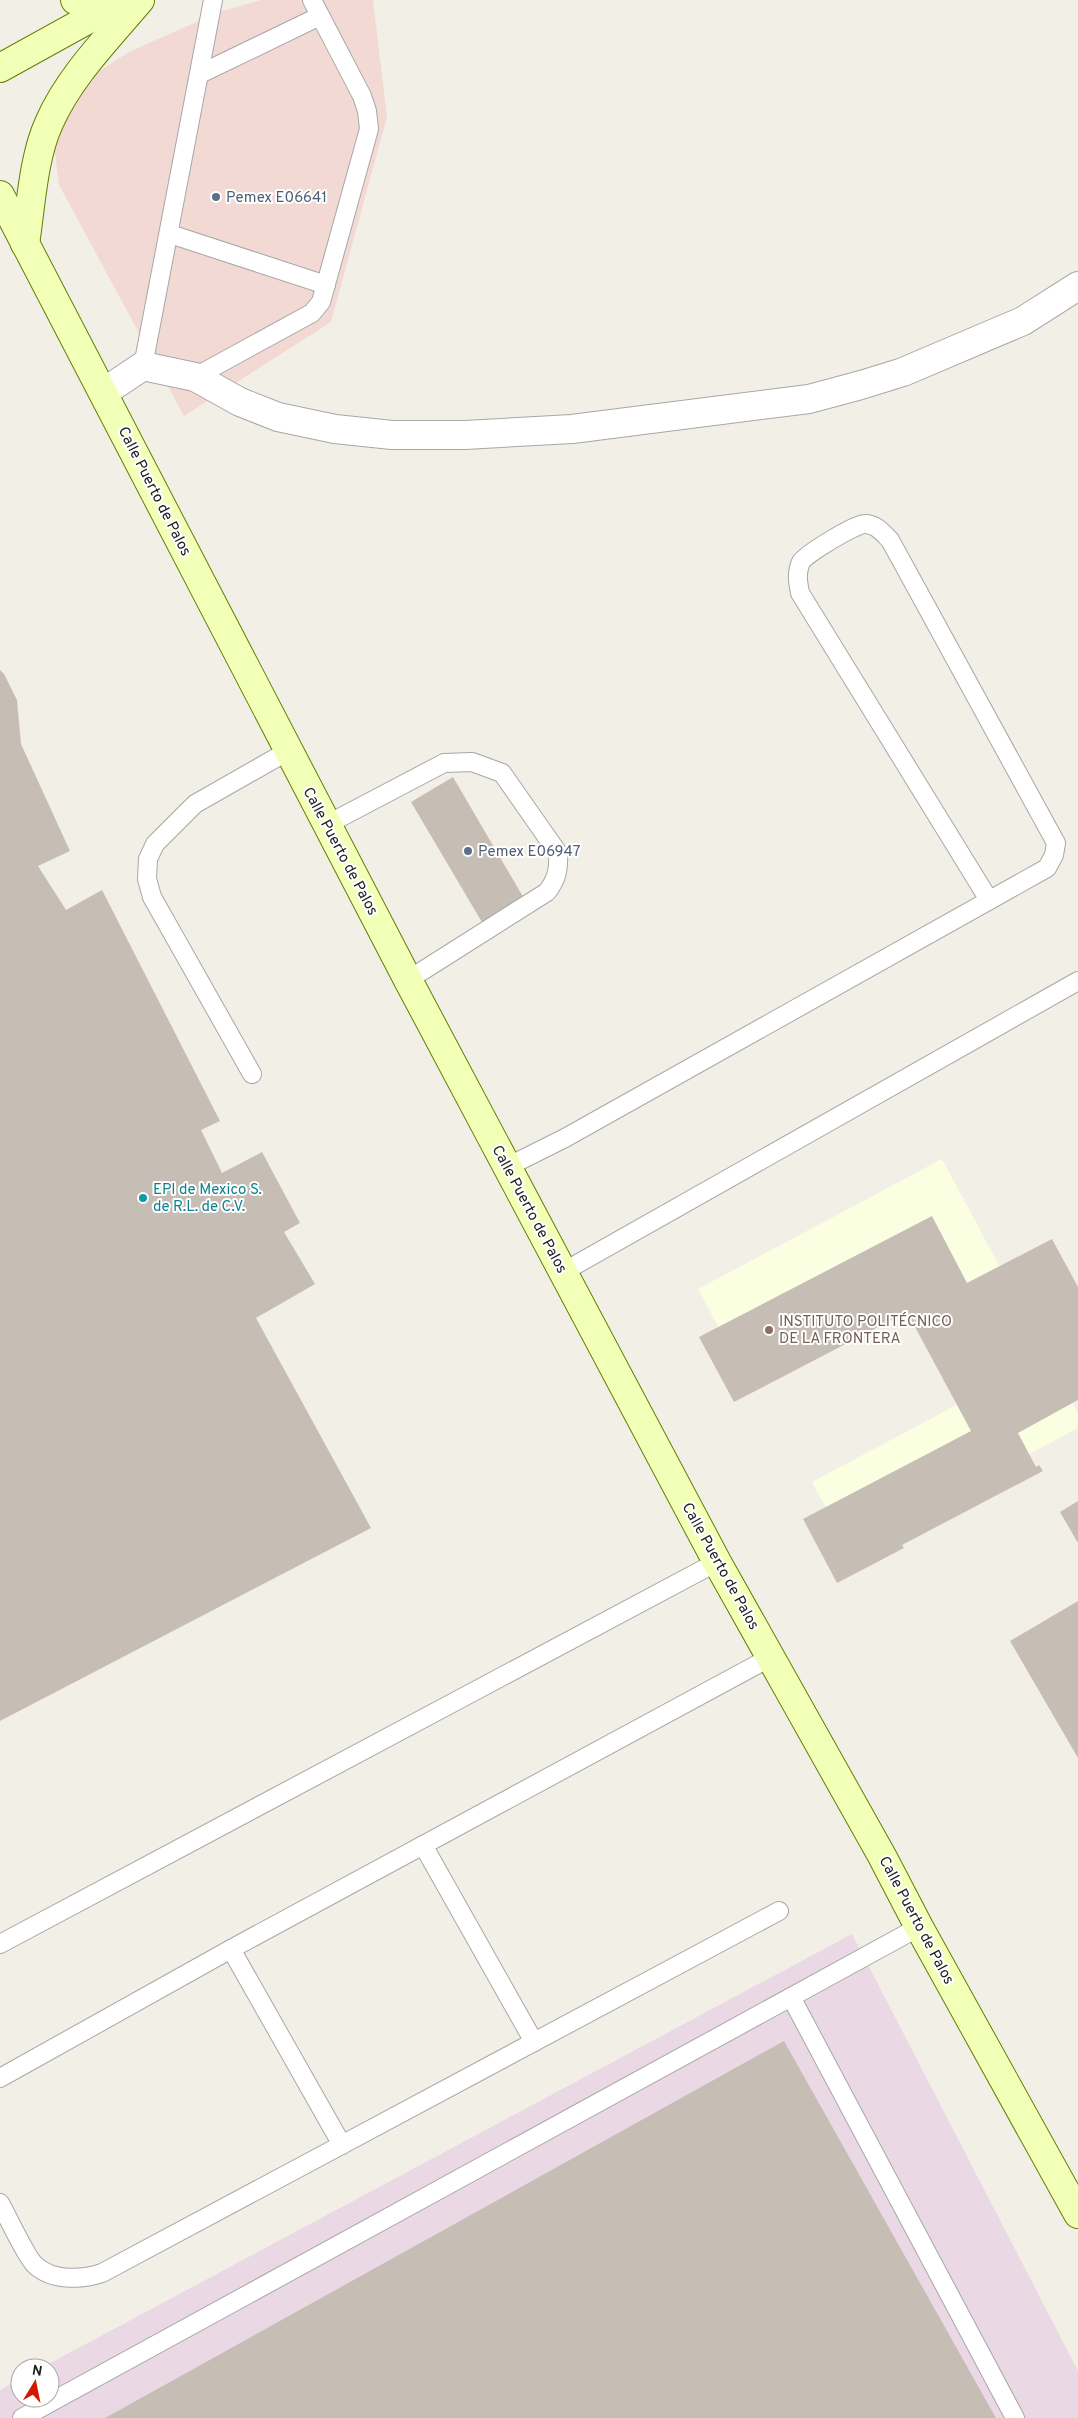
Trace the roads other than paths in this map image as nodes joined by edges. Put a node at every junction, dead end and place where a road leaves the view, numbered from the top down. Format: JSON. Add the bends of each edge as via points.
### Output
{"nodes":[{"id":1,"x":75,"y":0,"type":"edge"},
{"id":2,"x":140,"y":0,"type":"edge"},
{"id":3,"x":213,"y":0,"type":"edge"},
{"id":4,"x":312,"y":0,"type":"edge"},
{"id":5,"x":116,"y":4,"type":"edge"},
{"id":6,"x":320,"y":16,"type":"junction"},
{"id":7,"x":0,"y":68,"type":"edge"},
{"id":8,"x":200,"y":74,"type":"junction"},
{"id":9,"x":0,"y":195,"type":"edge"},
{"id":10,"x":15,"y":233,"type":"edge"},
{"id":11,"x":170,"y":234,"type":"junction"},
{"id":12,"x":326,"y":285,"type":"junction"},
{"id":13,"x":1078,"y":286,"type":"edge"},
{"id":14,"x":143,"y":366,"type":"junction"},
{"id":15,"x":196,"y":377,"type":"junction"},
{"id":16,"x":104,"y":392,"type":"junction"},
{"id":17,"x":288,"y":751,"type":"junction"},
{"id":18,"x":328,"y":824,"type":"junction"},
{"id":19,"x":989,"y":900,"type":"junction"},
{"id":20,"x":408,"y":980,"type":"junction"},
{"id":21,"x":1078,"y":982,"type":"edge"},
{"id":22,"x":252,"y":1074,"type":"dead end"},
{"id":23,"x":508,"y":1167,"type":"junction"},
{"id":24,"x":563,"y":1272,"type":"junction"},
{"id":25,"x":717,"y":1562,"type":"junction"},
{"id":26,"x":771,"y":1657,"type":"junction"},
{"id":27,"x":423,"y":1846,"type":"junction"},
{"id":28,"x":780,"y":1912,"type":"dead end"},
{"id":29,"x":919,"y":1927,"type":"junction"},
{"id":30,"x":0,"y":1944,"type":"edge"},
{"id":31,"x":231,"y":1949,"type":"junction"},
{"id":32,"x":791,"y":1997,"type":"junction"},
{"id":33,"x":534,"y":2042,"type":"junction"},
{"id":34,"x":0,"y":2078,"type":"edge"},
{"id":35,"x":342,"y":2145,"type":"junction"},
{"id":36,"x":0,"y":2203,"type":"edge"},
{"id":37,"x":1078,"y":2214,"type":"edge"},
{"id":38,"x":22,"y":2418,"type":"edge"},
{"id":39,"x":1015,"y":2418,"type":"edge"}],
"edges":[{"from":1,"to":5,"type":"street"},
{"from":2,"to":10,"type":"street","via":[[82,69],[57,107],[48,125],[36,176]]},
{"from":3,"to":8,"type":"lane"},
{"from":4,"to":6,"type":"lane"},
{"from":5,"to":7,"type":"street"},
{"from":6,"to":8,"type":"lane"},
{"from":6,"to":12,"type":"lane","via":[[362,96],[369,129]]},
{"from":8,"to":11,"type":"lane"},
{"from":9,"to":10,"type":"street","name":"Calle Puerto de Palos"},
{"from":10,"to":16,"type":"street","name":"Calle Puerto de Palos"},
{"from":11,"to":12,"type":"lane"},
{"from":11,"to":14,"type":"lane"},
{"from":12,"to":15,"type":"lane","via":[[321,302],[312,313]]},
{"from":13,"to":15,"type":"street","via":[[1023,321],[902,372],[861,385],[800,400],[572,429],[392,435],[335,429],[278,417],[240,402]]},
{"from":14,"to":15,"type":"street"},
{"from":14,"to":16,"type":"street"},
{"from":16,"to":17,"type":"street","name":"Calle Puerto de Palos"},
{"from":17,"to":18,"type":"street","name":"Calle Puerto de Palos"},
{"from":17,"to":22,"type":"lane","via":[[195,804],[155,844],[148,859],[147,879],[152,897]]},
{"from":18,"to":20,"type":"street","name":"Calle Puerto de Palos"},
{"from":18,"to":20,"type":"lane","via":[[444,763],[472,762],[502,773],[558,852],[556,881],[548,892]]},
{"from":19,"to":19,"type":"lane","via":[[1047,868],[1056,843],[890,540],[872,526],[856,526],[804,557],[797,577],[800,593]]},
{"from":19,"to":23,"type":"lane"},
{"from":20,"to":23,"type":"street","name":"Calle Puerto de Palos"},
{"from":21,"to":24,"type":"lane"},
{"from":23,"to":24,"type":"street","name":"Calle Puerto de Palos"},
{"from":24,"to":25,"type":"street","name":"Calle Puerto de Palos"},
{"from":25,"to":26,"type":"street","name":"Calle Puerto de Palos"},
{"from":25,"to":30,"type":"lane"},
{"from":26,"to":27,"type":"lane"},
{"from":26,"to":29,"type":"street","name":"Calle Puerto de Palos"},
{"from":27,"to":31,"type":"lane"},
{"from":27,"to":33,"type":"lane"},
{"from":28,"to":33,"type":"lane"},
{"from":29,"to":32,"type":"lane"},
{"from":29,"to":37,"type":"street","name":"Calle Puerto de Palos"},
{"from":31,"to":34,"type":"lane"},
{"from":31,"to":35,"type":"lane"},
{"from":32,"to":38,"type":"lane"},
{"from":32,"to":39,"type":"lane"},
{"from":33,"to":35,"type":"lane"},
{"from":35,"to":36,"type":"lane","via":[[110,2269],[87,2278],[53,2274],[34,2264]]}]}
